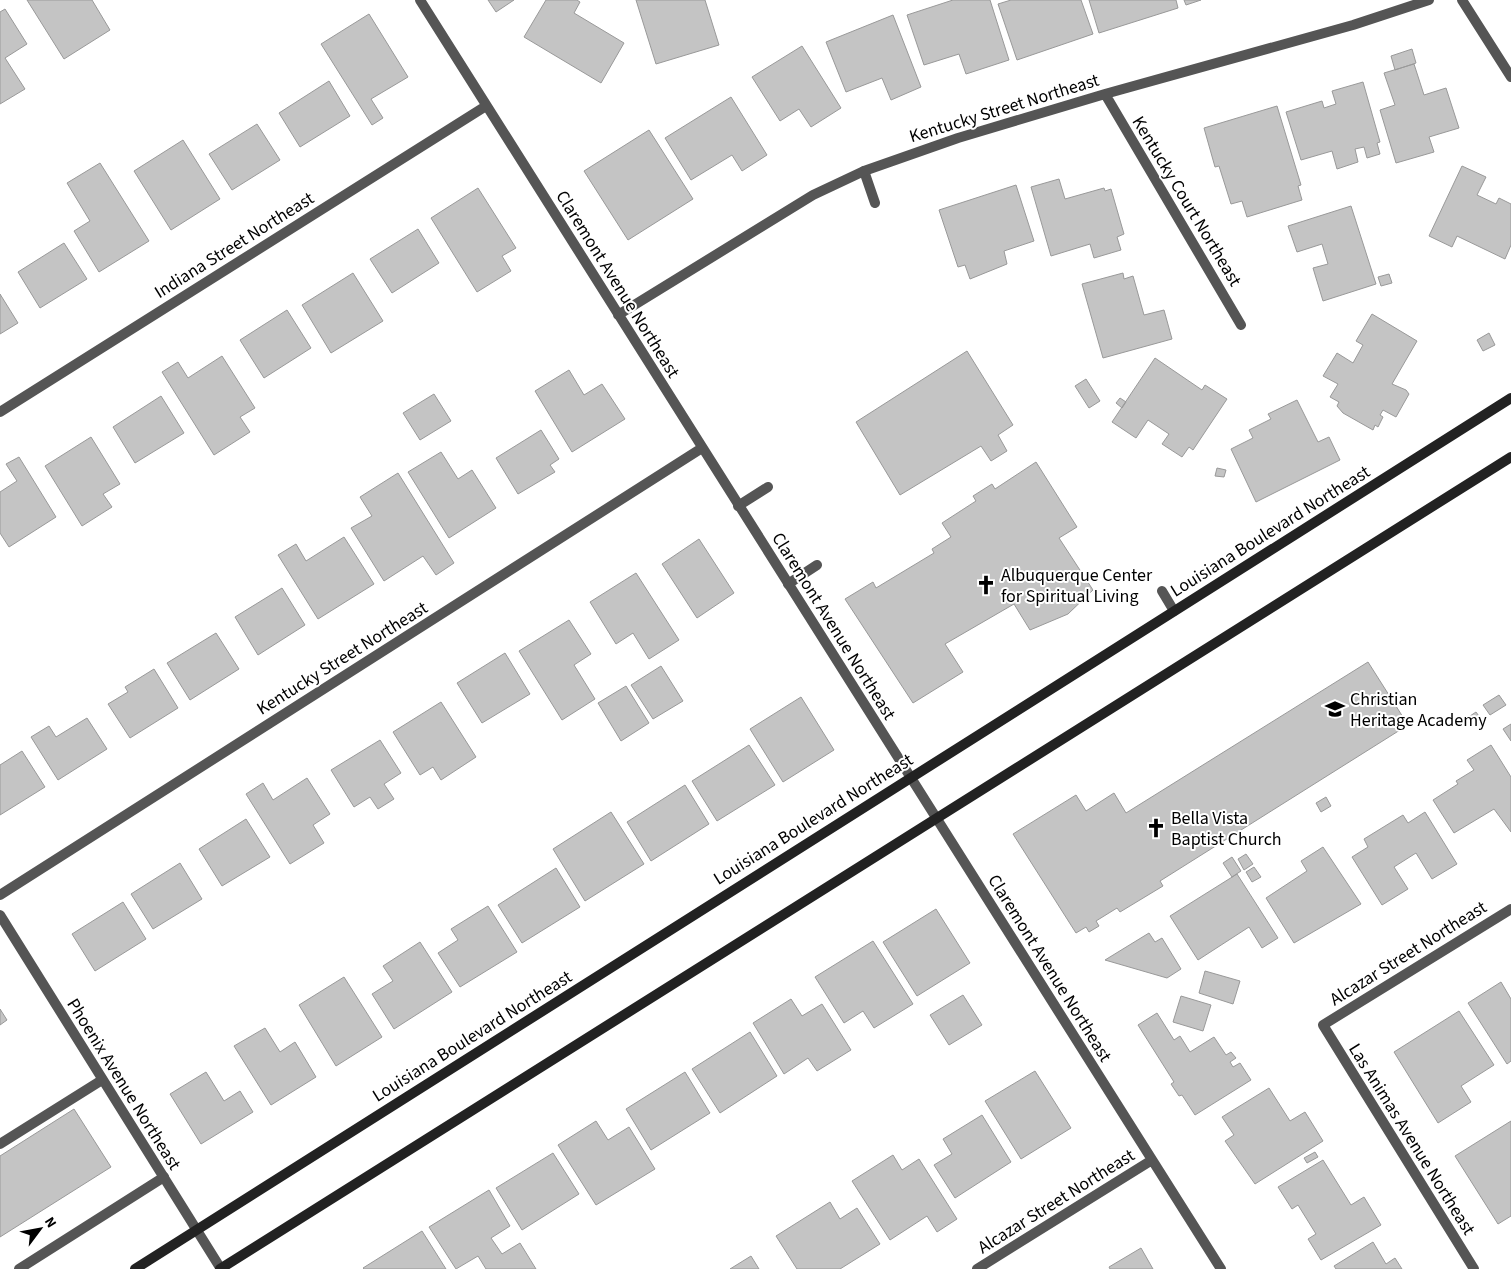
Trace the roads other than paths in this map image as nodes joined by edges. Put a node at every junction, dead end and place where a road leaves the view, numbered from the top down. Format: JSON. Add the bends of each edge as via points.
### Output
{"nodes":[{"id":1,"x":420,"y":0,"type":"edge"},
{"id":2,"x":1429,"y":0,"type":"edge"},
{"id":3,"x":1462,"y":0,"type":"edge"},
{"id":4,"x":1511,"y":77,"type":"edge"},
{"id":5,"x":1104,"y":94,"type":"junction"},
{"id":6,"x":486,"y":106,"type":"junction"},
{"id":7,"x":864,"y":171,"type":"junction"},
{"id":8,"x":874,"y":203,"type":"dead end"},
{"id":9,"x":618,"y":315,"type":"junction"},
{"id":10,"x":1241,"y":325,"type":"dead end"},
{"id":11,"x":1511,"y":398,"type":"edge"},
{"id":12,"x":0,"y":412,"type":"edge"},
{"id":13,"x":702,"y":448,"type":"junction"},
{"id":14,"x":1511,"y":457,"type":"edge"},
{"id":15,"x":768,"y":486,"type":"dead end"},
{"id":16,"x":738,"y":506,"type":"junction"},
{"id":17,"x":818,"y":565,"type":"dead end"},
{"id":18,"x":788,"y":584,"type":"junction"},
{"id":19,"x":1162,"y":591,"type":"dead end"},
{"id":20,"x":1174,"y":611,"type":"junction"},
{"id":21,"x":910,"y":776,"type":"junction"},
{"id":22,"x":936,"y":819,"type":"junction"},
{"id":23,"x":0,"y":896,"type":"edge"},
{"id":24,"x":1511,"y":908,"type":"edge"},
{"id":25,"x":0,"y":915,"type":"edge"},
{"id":26,"x":1323,"y":1025,"type":"joint"},
{"id":27,"x":102,"y":1080,"type":"junction"},
{"id":28,"x":0,"y":1144,"type":"edge"},
{"id":29,"x":1152,"y":1160,"type":"junction"},
{"id":30,"x":164,"y":1178,"type":"junction"},
{"id":31,"x":197,"y":1230,"type":"junction"},
{"id":32,"x":19,"y":1269,"type":"edge"},
{"id":33,"x":135,"y":1269,"type":"edge"},
{"id":34,"x":220,"y":1269,"type":"edge"},
{"id":35,"x":977,"y":1269,"type":"edge"},
{"id":36,"x":1221,"y":1269,"type":"edge"},
{"id":37,"x":1474,"y":1269,"type":"edge"}],
"edges":[{"from":1,"to":6,"type":"street","name":"Claremont Avenue Northeast"},
{"from":2,"to":5,"type":"street","name":"Kentucky Street Northeast","via":[[1353,25]]},
{"from":3,"to":4,"type":"street"},
{"from":5,"to":7,"type":"street","name":"Kentucky Street Northeast","via":[[958,138]]},
{"from":5,"to":10,"type":"street","name":"Kentucky Court Northeast"},
{"from":6,"to":9,"type":"street","name":"Claremont Avenue Northeast"},
{"from":6,"to":12,"type":"street","name":"Indiana Street Northeast"},
{"from":7,"to":8,"type":"street"},
{"from":7,"to":9,"type":"street","name":"Kentucky Street Northeast","via":[[814,195]]},
{"from":9,"to":13,"type":"street","name":"Claremont Avenue Northeast"},
{"from":11,"to":20,"type":"main road","name":"Louisiana Boulevard Northeast"},
{"from":13,"to":16,"type":"street","name":"Claremont Avenue Northeast"},
{"from":13,"to":23,"type":"street","name":"Kentucky Street Northeast"},
{"from":14,"to":22,"type":"main road"},
{"from":15,"to":16,"type":"street"},
{"from":16,"to":18,"type":"street","name":"Claremont Avenue Northeast"},
{"from":17,"to":18,"type":"street"},
{"from":18,"to":21,"type":"street","name":"Claremont Avenue Northeast"},
{"from":19,"to":20,"type":"street"},
{"from":20,"to":21,"type":"main road","name":"Louisiana Boulevard Northeast"},
{"from":21,"to":22,"type":"street","name":"Claremont Avenue Northeast"},
{"from":21,"to":31,"type":"main road","name":"Louisiana Boulevard Northeast"},
{"from":22,"to":29,"type":"street","name":"Claremont Avenue Northeast"},
{"from":22,"to":34,"type":"main road"},
{"from":24,"to":26,"type":"street","name":"Alcazar Street Northeast"},
{"from":25,"to":27,"type":"street","name":"Phoenix Avenue Northeast"},
{"from":26,"to":37,"type":"street","name":"Las Animas Avenue Northeast"},
{"from":27,"to":28,"type":"street"},
{"from":27,"to":30,"type":"street","name":"Phoenix Avenue Northeast"},
{"from":29,"to":35,"type":"street","name":"Alcazar Street Northeast"},
{"from":29,"to":36,"type":"street","name":"Claremont Avenue Northeast"},
{"from":30,"to":31,"type":"street","name":"Phoenix Avenue Northeast"},
{"from":30,"to":32,"type":"street"},
{"from":31,"to":33,"type":"main road","name":"Louisiana Boulevard Northeast"},
{"from":31,"to":34,"type":"street","name":"Phoenix Avenue Northeast"}]}
